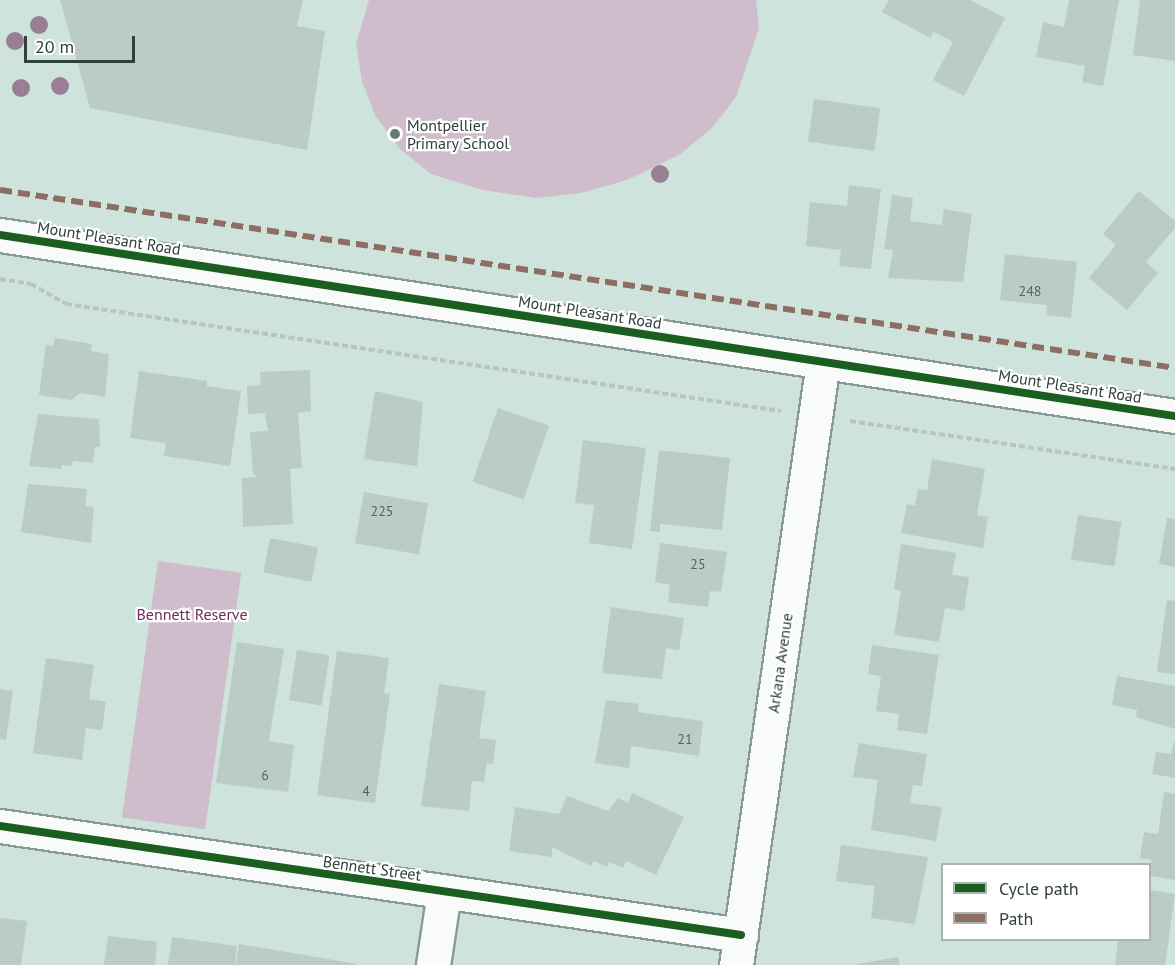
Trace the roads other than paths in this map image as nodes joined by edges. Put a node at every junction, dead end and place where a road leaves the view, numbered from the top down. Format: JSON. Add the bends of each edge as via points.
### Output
{"nodes":[{"id":1,"x":0,"y":235,"type":"edge"},
{"id":2,"x":823,"y":362,"type":"junction"},
{"id":3,"x":1175,"y":416,"type":"edge"},
{"id":4,"x":0,"y":826,"type":"edge"},
{"id":5,"x":444,"y":892,"type":"junction"},
{"id":6,"x":738,"y":950,"type":"edge"},
{"id":7,"x":433,"y":965,"type":"edge"}],
"edges":[{"from":1,"to":2,"type":"street","name":"Mount Pleasant Road"},
{"from":2,"to":3,"type":"street","name":"Mount Pleasant Road"},
{"from":2,"to":6,"type":"street","name":"Arkana Avenue"},
{"from":4,"to":5,"type":"street","name":"Bennett Street"},
{"from":5,"to":6,"type":"street","name":"Bennett Street"},
{"from":5,"to":7,"type":"street"}]}
